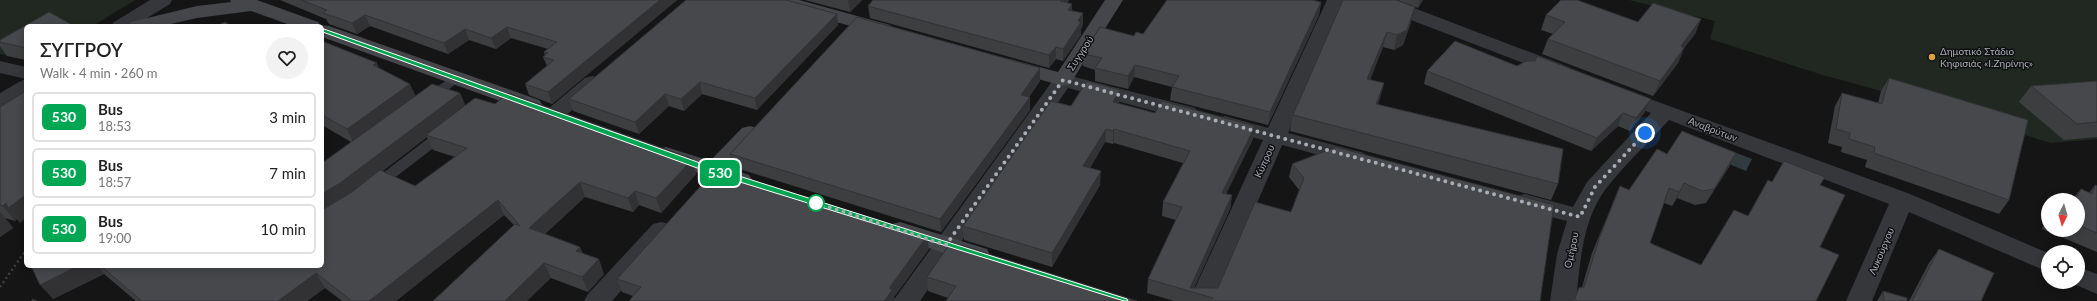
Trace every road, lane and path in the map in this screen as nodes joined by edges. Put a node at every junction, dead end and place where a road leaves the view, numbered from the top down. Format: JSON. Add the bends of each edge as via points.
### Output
{"nodes":[{"id":1,"x":163,"y":0,"type":"edge"},
{"id":2,"x":778,"y":0,"type":"edge"},
{"id":3,"x":1114,"y":0,"type":"edge"},
{"id":4,"x":1336,"y":0,"type":"edge"},
{"id":5,"x":1376,"y":0,"type":"edge"},
{"id":6,"x":246,"y":2,"type":"edge"},
{"id":7,"x":870,"y":5,"type":"edge"},
{"id":8,"x":854,"y":21,"type":"junction"},
{"id":9,"x":125,"y":24,"type":"edge"},
{"id":10,"x":146,"y":24,"type":"edge"},
{"id":11,"x":306,"y":24,"type":"edge"},
{"id":12,"x":324,"y":31,"type":"edge"},
{"id":13,"x":899,"y":34,"type":"edge"},
{"id":14,"x":838,"y":39,"type":"edge"},
{"id":15,"x":996,"y":61,"type":"edge"},
{"id":16,"x":0,"y":67,"type":"edge"},
{"id":17,"x":608,"y":69,"type":"edge"},
{"id":18,"x":24,"y":73,"type":"edge"},
{"id":19,"x":456,"y":78,"type":"junction"},
{"id":20,"x":1063,"y":80,"type":"junction"},
{"id":21,"x":24,"y":87,"type":"edge"},
{"id":22,"x":0,"y":102,"type":"edge"},
{"id":23,"x":418,"y":106,"type":"edge"},
{"id":24,"x":1665,"y":111,"type":"junction"},
{"id":25,"x":555,"y":114,"type":"junction"},
{"id":26,"x":763,"y":119,"type":"edge"},
{"id":27,"x":577,"y":122,"type":"edge"},
{"id":28,"x":452,"y":126,"type":"edge"},
{"id":29,"x":1275,"y":136,"type":"junction"},
{"id":30,"x":649,"y":148,"type":"edge"},
{"id":31,"x":1374,"y":162,"type":"edge"},
{"id":32,"x":714,"y":171,"type":"junction"},
{"id":33,"x":759,"y":185,"type":"edge"},
{"id":34,"x":698,"y":189,"type":"edge"},
{"id":35,"x":366,"y":193,"type":"edge"},
{"id":36,"x":1503,"y":197,"type":"edge"},
{"id":37,"x":1902,"y":200,"type":"junction"},
{"id":38,"x":677,"y":212,"type":"edge"},
{"id":39,"x":1580,"y":217,"type":"junction"},
{"id":40,"x":878,"y":223,"type":"edge"},
{"id":41,"x":946,"y":245,"type":"junction"},
{"id":42,"x":24,"y":253,"type":"edge"},
{"id":43,"x":2041,"y":260,"type":"edge"},
{"id":44,"x":998,"y":261,"type":"edge"},
{"id":45,"x":2085,"y":279,"type":"edge"},
{"id":46,"x":2097,"y":285,"type":"edge"},
{"id":47,"x":0,"y":287,"type":"edge"},
{"id":48,"x":597,"y":301,"type":"edge"},
{"id":49,"x":906,"y":301,"type":"edge"},
{"id":50,"x":1202,"y":301,"type":"edge"},
{"id":51,"x":1563,"y":301,"type":"edge"},
{"id":52,"x":1859,"y":301,"type":"edge"}],
"edges":[{"from":1,"to":9,"type":"street"},
{"from":2,"to":8,"type":"main road"},
{"from":3,"to":20,"type":"main road","name":"Συγγρού"},
{"from":4,"to":29,"type":"street","name":"Κύπρου"},
{"from":5,"to":24,"type":"street","name":"Αναβρύτων"},
{"from":6,"to":10,"type":"main road"},
{"from":6,"to":11,"type":"main road"},
{"from":7,"to":8,"type":"main road"},
{"from":8,"to":13,"type":"main road"},
{"from":8,"to":14,"type":"main road"},
{"from":12,"to":19,"type":"main road"},
{"from":15,"to":20,"type":"main road"},
{"from":16,"to":18,"type":"street"},
{"from":17,"to":25,"type":"street"},
{"from":19,"to":23,"type":"lane"},
{"from":19,"to":25,"type":"main road","via":[[490,97]]},
{"from":20,"to":29,"type":"street"},
{"from":20,"to":41,"type":"street","name":"Συγγρού"},
{"from":21,"to":22,"type":"street"},
{"from":24,"to":37,"type":"street","name":"Αναβρύτων"},
{"from":24,"to":39,"type":"street","name":"Ομήρου","via":[[1595,187]]},
{"from":25,"to":27,"type":"main road"},
{"from":26,"to":32,"type":"main road"},
{"from":28,"to":35,"type":"lane"},
{"from":29,"to":31,"type":"street"},
{"from":29,"to":50,"type":"street","name":"Κύπρου"},
{"from":30,"to":32,"type":"main road"},
{"from":32,"to":33,"type":"main road"},
{"from":32,"to":34,"type":"street"},
{"from":36,"to":39,"type":"street"},
{"from":37,"to":43,"type":"street","name":"Αναβρύτων"},
{"from":37,"to":52,"type":"street","name":"Λυκούργου"},
{"from":38,"to":48,"type":"street"},
{"from":39,"to":51,"type":"street","name":"Ομήρου","via":[[1569,254]]},
{"from":40,"to":41,"type":"main road"},
{"from":41,"to":44,"type":"main road"},
{"from":41,"to":49,"type":"street","name":"Συγγρού"},
{"from":42,"to":47,"type":"path"},
{"from":45,"to":46,"type":"street"}]}
